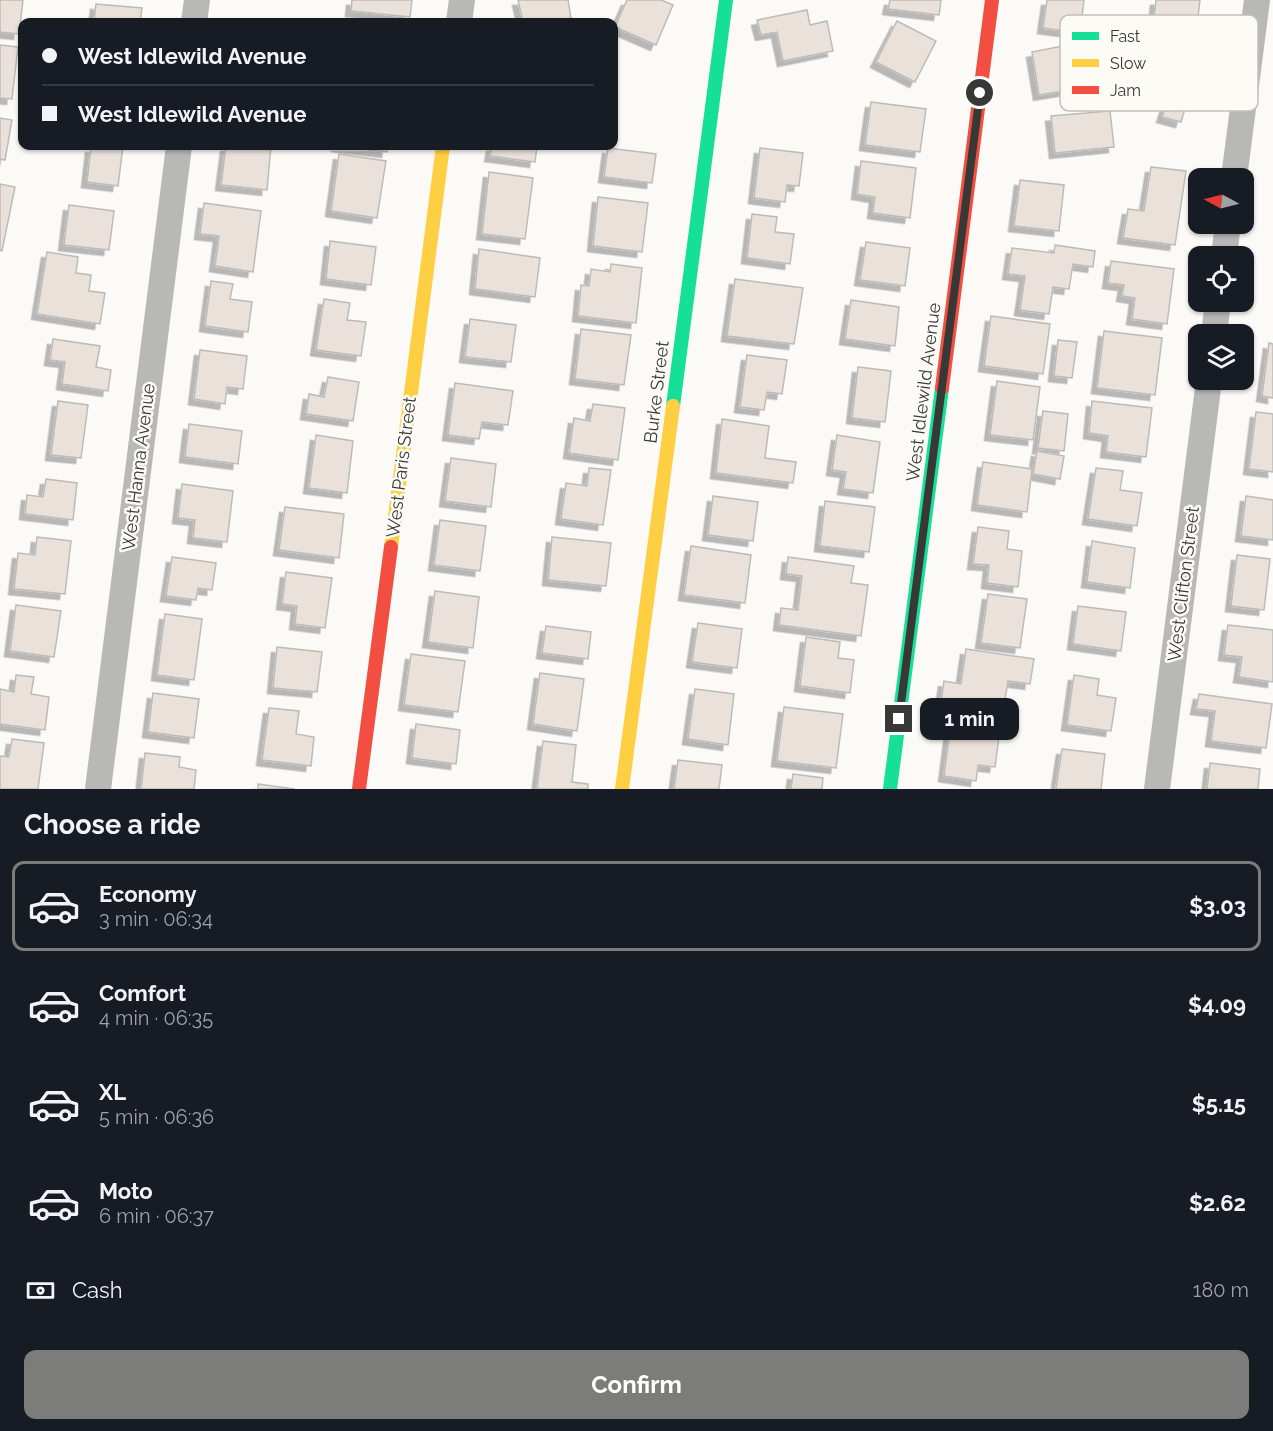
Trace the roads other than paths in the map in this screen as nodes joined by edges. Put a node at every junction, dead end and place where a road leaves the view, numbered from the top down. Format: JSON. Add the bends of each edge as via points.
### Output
{"nodes":[{"id":1,"x":197,"y":0,"type":"edge"},
{"id":2,"x":462,"y":0,"type":"edge"},
{"id":3,"x":726,"y":0,"type":"edge"},
{"id":4,"x":992,"y":0,"type":"edge"},
{"id":5,"x":1257,"y":0,"type":"edge"},
{"id":6,"x":1255,"y":15,"type":"edge"},
{"id":7,"x":195,"y":18,"type":"edge"},
{"id":8,"x":460,"y":18,"type":"edge"},
{"id":9,"x":1243,"y":111,"type":"edge"},
{"id":10,"x":178,"y":150,"type":"edge"},
{"id":11,"x":441,"y":150,"type":"edge"},
{"id":12,"x":1235,"y":168,"type":"edge"},
{"id":13,"x":1208,"y":390,"type":"edge"},
{"id":14,"x":98,"y":789,"type":"edge"},
{"id":15,"x":359,"y":789,"type":"edge"},
{"id":16,"x":622,"y":789,"type":"edge"},
{"id":17,"x":890,"y":789,"type":"edge"},
{"id":18,"x":1157,"y":789,"type":"edge"}],
"edges":[{"from":1,"to":7,"type":"street"},
{"from":2,"to":8,"type":"street"},
{"from":3,"to":16,"type":"street","name":"Burke Street"},
{"from":4,"to":17,"type":"street","name":"West Idlewild Avenue"},
{"from":5,"to":6,"type":"street"},
{"from":9,"to":12,"type":"street"},
{"from":10,"to":14,"type":"street","name":"West Hanna Avenue"},
{"from":11,"to":15,"type":"street","name":"West Paris Street"},
{"from":13,"to":18,"type":"street","name":"West Clifton Street"}]}
